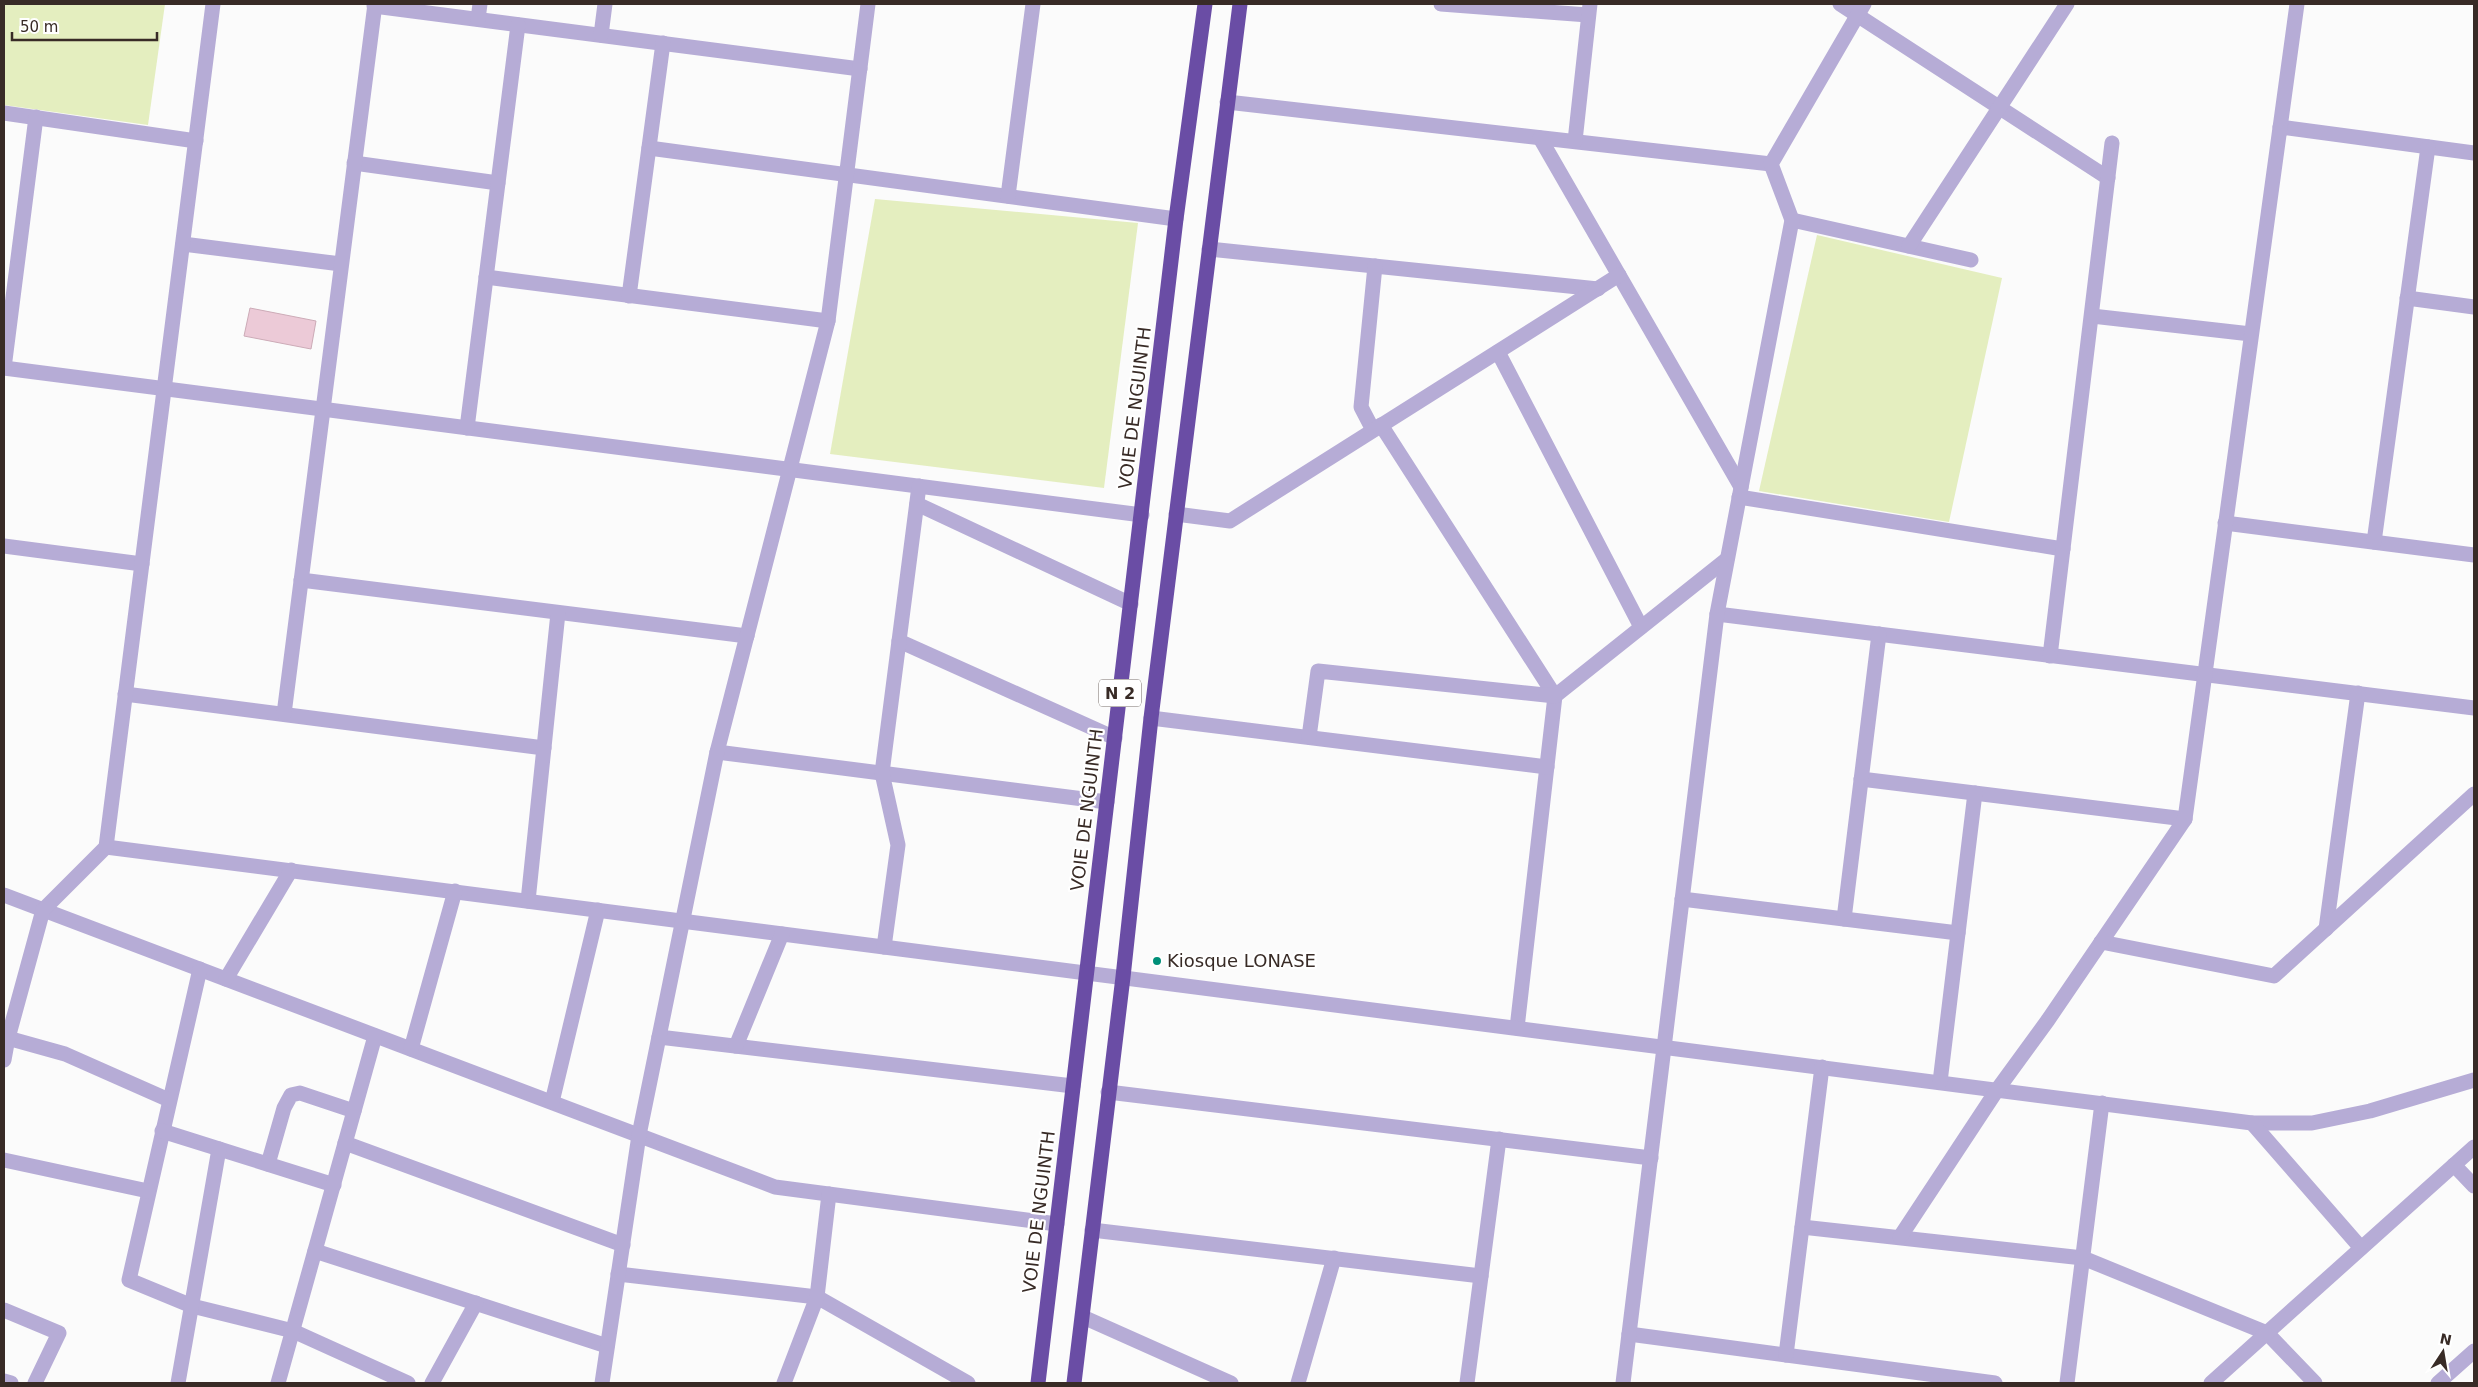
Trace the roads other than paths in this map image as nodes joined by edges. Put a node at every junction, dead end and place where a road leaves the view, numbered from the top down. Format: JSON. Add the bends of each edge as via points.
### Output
{"nodes":[{"id":1,"x":213,"y":4,"type":"edge"},
{"id":2,"x":480,"y":4,"type":"edge"},
{"id":3,"x":604,"y":4,"type":"edge"},
{"id":4,"x":868,"y":4,"type":"edge"},
{"id":5,"x":1033,"y":4,"type":"edge"},
{"id":6,"x":1205,"y":4,"type":"edge"},
{"id":7,"x":1240,"y":4,"type":"edge"},
{"id":8,"x":1441,"y":4,"type":"edge"},
{"id":9,"x":1840,"y":4,"type":"edge"},
{"id":10,"x":2067,"y":4,"type":"edge"},
{"id":11,"x":2297,"y":4,"type":"edge"},
{"id":12,"x":374,"y":5,"type":"edge"},
{"id":13,"x":1589,"y":9,"type":"edge"},
{"id":14,"x":1860,"y":9,"type":"edge"},
{"id":15,"x":478,"y":19,"type":"junction"},
{"id":16,"x":518,"y":24,"type":"junction"},
{"id":17,"x":600,"y":35,"type":"junction"},
{"id":18,"x":663,"y":43,"type":"junction"},
{"id":19,"x":860,"y":69,"type":"junction"},
{"id":20,"x":1227,"y":102,"type":"junction"},
{"id":21,"x":2000,"y":107,"type":"junction"},
{"id":22,"x":4,"y":113,"type":"edge"},
{"id":23,"x":36,"y":117,"type":"junction"},
{"id":24,"x":2280,"y":127,"type":"junction"},
{"id":25,"x":1540,"y":138,"type":"junction"},
{"id":26,"x":196,"y":141,"type":"junction"},
{"id":27,"x":1575,"y":141,"type":"junction"},
{"id":28,"x":2112,"y":143,"type":"dead end"},
{"id":29,"x":2428,"y":147,"type":"junction"},
{"id":30,"x":649,"y":148,"type":"junction"},
{"id":31,"x":2474,"y":153,"type":"edge"},
{"id":32,"x":354,"y":163,"type":"junction"},
{"id":33,"x":1771,"y":164,"type":"junction"},
{"id":34,"x":846,"y":173,"type":"junction"},
{"id":35,"x":2108,"y":178,"type":"junction"},
{"id":36,"x":498,"y":183,"type":"junction"},
{"id":37,"x":1008,"y":196,"type":"junction"},
{"id":38,"x":1176,"y":219,"type":"junction"},
{"id":39,"x":1792,"y":220,"type":"junction"},
{"id":40,"x":183,"y":244,"type":"junction"},
{"id":41,"x":1910,"y":246,"type":"junction"},
{"id":42,"x":1209,"y":249,"type":"junction"},
{"id":43,"x":1971,"y":260,"type":"dead end"},
{"id":44,"x":341,"y":264,"type":"junction"},
{"id":45,"x":10,"y":265,"type":"edge"},
{"id":46,"x":1375,"y":266,"type":"junction"},
{"id":47,"x":1619,"y":275,"type":"junction"},
{"id":48,"x":486,"y":277,"type":"junction"},
{"id":49,"x":1598,"y":289,"type":"junction"},
{"id":50,"x":629,"y":296,"type":"junction"},
{"id":51,"x":2407,"y":298,"type":"junction"},
{"id":52,"x":2474,"y":307,"type":"edge"},
{"id":53,"x":2092,"y":316,"type":"junction"},
{"id":54,"x":828,"y":321,"type":"junction"},
{"id":55,"x":2251,"y":334,"type":"junction"},
{"id":56,"x":1498,"y":352,"type":"junction"},
{"id":57,"x":4,"y":368,"type":"edge"},
{"id":58,"x":164,"y":389,"type":"junction"},
{"id":59,"x":323,"y":409,"type":"junction"},
{"id":60,"x":1377,"y":427,"type":"junction"},
{"id":61,"x":467,"y":428,"type":"junction"},
{"id":62,"x":790,"y":469,"type":"junction"},
{"id":63,"x":919,"y":486,"type":"junction"},
{"id":64,"x":1740,"y":492,"type":"junction"},
{"id":65,"x":917,"y":504,"type":"junction"},
{"id":66,"x":1176,"y":514,"type":"junction"},
{"id":67,"x":1142,"y":515,"type":"junction"},
{"id":68,"x":2225,"y":523,"type":"junction"},
{"id":69,"x":2374,"y":542,"type":"junction"},
{"id":70,"x":4,"y":546,"type":"edge"},
{"id":71,"x":2063,"y":549,"type":"junction"},
{"id":72,"x":2474,"y":555,"type":"edge"},
{"id":73,"x":1727,"y":559,"type":"junction"},
{"id":74,"x":142,"y":564,"type":"junction"},
{"id":75,"x":301,"y":580,"type":"junction"},
{"id":76,"x":1131,"y":604,"type":"junction"},
{"id":77,"x":558,"y":613,"type":"junction"},
{"id":78,"x":1717,"y":614,"type":"junction"},
{"id":79,"x":1641,"y":627,"type":"junction"},
{"id":80,"x":1879,"y":634,"type":"junction"},
{"id":81,"x":747,"y":636,"type":"junction"},
{"id":82,"x":899,"y":641,"type":"junction"},
{"id":83,"x":2050,"y":656,"type":"junction"},
{"id":84,"x":2205,"y":675,"type":"junction"},
{"id":85,"x":2358,"y":693,"type":"junction"},
{"id":86,"x":125,"y":694,"type":"junction"},
{"id":87,"x":1555,"y":696,"type":"junction"},
{"id":88,"x":2474,"y":708,"type":"edge"},
{"id":89,"x":284,"y":714,"type":"junction"},
{"id":90,"x":1151,"y":718,"type":"junction"},
{"id":91,"x":1309,"y":737,"type":"junction"},
{"id":92,"x":1115,"y":738,"type":"junction"},
{"id":93,"x":544,"y":748,"type":"junction"},
{"id":94,"x":718,"y":752,"type":"junction"},
{"id":95,"x":1547,"y":767,"type":"junction"},
{"id":96,"x":882,"y":773,"type":"junction"},
{"id":97,"x":1861,"y":779,"type":"junction"},
{"id":98,"x":1975,"y":793,"type":"junction"},
{"id":99,"x":2474,"y":794,"type":"edge"},
{"id":100,"x":1107,"y":802,"type":"junction"},
{"id":101,"x":2185,"y":819,"type":"junction"},
{"id":102,"x":106,"y":846,"type":"junction"},
{"id":103,"x":291,"y":870,"type":"junction"},
{"id":104,"x":455,"y":891,"type":"junction"},
{"id":105,"x":4,"y":895,"type":"edge"},
{"id":106,"x":1682,"y":899,"type":"junction"},
{"id":107,"x":528,"y":901,"type":"junction"},
{"id":108,"x":43,"y":910,"type":"junction"},
{"id":109,"x":598,"y":910,"type":"junction"},
{"id":110,"x":1844,"y":919,"type":"junction"},
{"id":111,"x":683,"y":921,"type":"junction"},
{"id":112,"x":2326,"y":929,"type":"junction"},
{"id":113,"x":1958,"y":933,"type":"junction"},
{"id":114,"x":782,"y":934,"type":"junction"},
{"id":115,"x":2101,"y":942,"type":"junction"},
{"id":116,"x":884,"y":947,"type":"junction"},
{"id":117,"x":200,"y":969,"type":"junction"},
{"id":118,"x":1086,"y":973,"type":"junction"},
{"id":119,"x":1123,"y":978,"type":"junction"},
{"id":120,"x":226,"y":980,"type":"junction"},
{"id":121,"x":1517,"y":1028,"type":"junction"},
{"id":122,"x":375,"y":1036,"type":"junction"},
{"id":123,"x":6,"y":1037,"type":"edge"},
{"id":124,"x":659,"y":1037,"type":"junction"},
{"id":125,"x":736,"y":1046,"type":"junction"},
{"id":126,"x":1664,"y":1047,"type":"junction"},
{"id":127,"x":410,"y":1049,"type":"junction"},
{"id":128,"x":4,"y":1060,"type":"edge"},
{"id":129,"x":1822,"y":1067,"type":"junction"},
{"id":130,"x":2474,"y":1080,"type":"edge"},
{"id":131,"x":1940,"y":1082,"type":"junction"},
{"id":132,"x":1073,"y":1086,"type":"junction"},
{"id":133,"x":1997,"y":1090,"type":"junction"},
{"id":134,"x":1108,"y":1092,"type":"junction"},
{"id":135,"x":169,"y":1100,"type":"junction"},
{"id":136,"x":552,"y":1102,"type":"junction"},
{"id":137,"x":2102,"y":1104,"type":"junction"},
{"id":138,"x":354,"y":1111,"type":"junction"},
{"id":139,"x":2252,"y":1123,"type":"junction"},
{"id":140,"x":162,"y":1131,"type":"junction"},
{"id":141,"x":639,"y":1135,"type":"junction"},
{"id":142,"x":1499,"y":1140,"type":"junction"},
{"id":143,"x":345,"y":1142,"type":"junction"},
{"id":144,"x":2474,"y":1146,"type":"edge"},
{"id":145,"x":219,"y":1149,"type":"junction"},
{"id":146,"x":1651,"y":1158,"type":"junction"},
{"id":147,"x":4,"y":1160,"type":"edge"},
{"id":148,"x":268,"y":1164,"type":"junction"},
{"id":149,"x":2454,"y":1165,"type":"junction"},
{"id":150,"x":334,"y":1185,"type":"junction"},
{"id":151,"x":2474,"y":1186,"type":"edge"},
{"id":152,"x":148,"y":1191,"type":"junction"},
{"id":153,"x":828,"y":1194,"type":"junction"},
{"id":154,"x":1057,"y":1224,"type":"junction"},
{"id":155,"x":1802,"y":1227,"type":"junction"},
{"id":156,"x":1092,"y":1230,"type":"junction"},
{"id":157,"x":1900,"y":1238,"type":"junction"},
{"id":158,"x":623,"y":1245,"type":"junction"},
{"id":159,"x":2361,"y":1248,"type":"junction"},
{"id":160,"x":315,"y":1251,"type":"junction"},
{"id":161,"x":1334,"y":1258,"type":"junction"},
{"id":162,"x":2083,"y":1258,"type":"junction"},
{"id":163,"x":618,"y":1274,"type":"junction"},
{"id":164,"x":1481,"y":1276,"type":"junction"},
{"id":165,"x":817,"y":1297,"type":"junction"},
{"id":166,"x":476,"y":1303,"type":"junction"},
{"id":167,"x":192,"y":1306,"type":"junction"},
{"id":168,"x":4,"y":1310,"type":"edge"},
{"id":169,"x":1083,"y":1317,"type":"junction"},
{"id":170,"x":293,"y":1331,"type":"junction"},
{"id":171,"x":2267,"y":1333,"type":"junction"},
{"id":172,"x":1629,"y":1334,"type":"junction"},
{"id":173,"x":607,"y":1346,"type":"junction"},
{"id":174,"x":2474,"y":1351,"type":"edge"},
{"id":175,"x":1786,"y":1355,"type":"junction"},
{"id":176,"x":4,"y":1381,"type":"edge"},
{"id":177,"x":11,"y":1383,"type":"edge"},
{"id":178,"x":35,"y":1383,"type":"edge"},
{"id":179,"x":178,"y":1383,"type":"edge"},
{"id":180,"x":278,"y":1383,"type":"edge"},
{"id":181,"x":408,"y":1383,"type":"edge"},
{"id":182,"x":432,"y":1383,"type":"edge"},
{"id":183,"x":602,"y":1383,"type":"edge"},
{"id":184,"x":784,"y":1383,"type":"edge"},
{"id":185,"x":968,"y":1383,"type":"edge"},
{"id":186,"x":1038,"y":1383,"type":"edge"},
{"id":187,"x":1074,"y":1383,"type":"edge"},
{"id":188,"x":1232,"y":1383,"type":"edge"},
{"id":189,"x":1298,"y":1383,"type":"edge"},
{"id":190,"x":1467,"y":1383,"type":"edge"},
{"id":191,"x":1623,"y":1383,"type":"edge"},
{"id":192,"x":1995,"y":1383,"type":"edge"},
{"id":193,"x":2068,"y":1383,"type":"edge"},
{"id":194,"x":2211,"y":1383,"type":"edge"},
{"id":195,"x":2315,"y":1383,"type":"edge"},
{"id":196,"x":2438,"y":1383,"type":"edge"}],
"edges":[{"from":1,"to":26,"type":"street"},
{"from":2,"to":15,"type":"street"},
{"from":3,"to":17,"type":"street"},
{"from":4,"to":19,"type":"street"},
{"from":5,"to":37,"type":"street"},
{"from":6,"to":38,"type":"highway","name":"VOIE DE NGUINTH","number":"N 2"},
{"from":7,"to":20,"type":"highway","number":"N 2"},
{"from":8,"to":13,"type":"street"},
{"from":9,"to":14,"type":"street"},
{"from":10,"to":21,"type":"street"},
{"from":11,"to":24,"type":"street"},
{"from":12,"to":15,"type":"street"},
{"from":12,"to":32,"type":"street"},
{"from":13,"to":27,"type":"street"},
{"from":14,"to":21,"type":"street"},
{"from":14,"to":33,"type":"street"},
{"from":15,"to":16,"type":"street"},
{"from":16,"to":17,"type":"street"},
{"from":16,"to":36,"type":"street"},
{"from":17,"to":18,"type":"street"},
{"from":18,"to":19,"type":"street"},
{"from":18,"to":30,"type":"street"},
{"from":19,"to":34,"type":"street"},
{"from":20,"to":25,"type":"street"},
{"from":20,"to":42,"type":"highway","number":"N 2"},
{"from":21,"to":35,"type":"street"},
{"from":21,"to":41,"type":"street"},
{"from":22,"to":23,"type":"street"},
{"from":23,"to":26,"type":"street"},
{"from":23,"to":45,"type":"street"},
{"from":24,"to":29,"type":"street"},
{"from":24,"to":55,"type":"street"},
{"from":25,"to":27,"type":"street"},
{"from":25,"to":47,"type":"street"},
{"from":26,"to":40,"type":"street"},
{"from":27,"to":33,"type":"street"},
{"from":28,"to":35,"type":"street"},
{"from":29,"to":31,"type":"street"},
{"from":29,"to":51,"type":"street"},
{"from":30,"to":34,"type":"street"},
{"from":30,"to":50,"type":"street"},
{"from":32,"to":36,"type":"street"},
{"from":32,"to":44,"type":"street"},
{"from":33,"to":39,"type":"street"},
{"from":34,"to":37,"type":"street"},
{"from":34,"to":54,"type":"street"},
{"from":35,"to":53,"type":"street"},
{"from":36,"to":48,"type":"street"},
{"from":37,"to":38,"type":"street"},
{"from":38,"to":67,"type":"highway","name":"VOIE DE NGUINTH","number":"N 2"},
{"from":39,"to":41,"type":"street"},
{"from":39,"to":64,"type":"street"},
{"from":40,"to":44,"type":"street"},
{"from":40,"to":58,"type":"street"},
{"from":41,"to":43,"type":"street"},
{"from":42,"to":46,"type":"street"},
{"from":42,"to":66,"type":"highway","number":"N 2"},
{"from":44,"to":59,"type":"street"},
{"from":45,"to":57,"type":"street"},
{"from":46,"to":49,"type":"street"},
{"from":46,"to":60,"type":"street","via":[[1360,407]]},
{"from":47,"to":49,"type":"street"},
{"from":47,"to":64,"type":"street"},
{"from":48,"to":50,"type":"street"},
{"from":48,"to":61,"type":"street"},
{"from":49,"to":56,"type":"street"},
{"from":50,"to":54,"type":"street"},
{"from":51,"to":52,"type":"street"},
{"from":51,"to":69,"type":"street"},
{"from":53,"to":55,"type":"street"},
{"from":53,"to":71,"type":"street"},
{"from":54,"to":62,"type":"street"},
{"from":55,"to":68,"type":"street"},
{"from":56,"to":60,"type":"street"},
{"from":56,"to":79,"type":"street"},
{"from":57,"to":58,"type":"street"},
{"from":58,"to":59,"type":"street"},
{"from":58,"to":74,"type":"street"},
{"from":59,"to":61,"type":"street"},
{"from":59,"to":75,"type":"street"},
{"from":60,"to":66,"type":"street","via":[[1230,521]]},
{"from":60,"to":87,"type":"street"},
{"from":61,"to":62,"type":"street"},
{"from":62,"to":63,"type":"street"},
{"from":62,"to":81,"type":"street"},
{"from":63,"to":65,"type":"street"},
{"from":63,"to":67,"type":"street"},
{"from":64,"to":71,"type":"street"},
{"from":64,"to":73,"type":"street"},
{"from":65,"to":76,"type":"street"},
{"from":65,"to":82,"type":"street"},
{"from":66,"to":90,"type":"highway","number":"N 2"},
{"from":67,"to":76,"type":"highway","name":"VOIE DE NGUINTH","number":"N 2"},
{"from":68,"to":69,"type":"street"},
{"from":68,"to":84,"type":"street"},
{"from":69,"to":72,"type":"street"},
{"from":70,"to":74,"type":"street"},
{"from":71,"to":83,"type":"street"},
{"from":73,"to":78,"type":"street"},
{"from":73,"to":79,"type":"street"},
{"from":74,"to":86,"type":"street"},
{"from":75,"to":77,"type":"street"},
{"from":75,"to":89,"type":"street"},
{"from":76,"to":92,"type":"highway","name":"VOIE DE NGUINTH","number":"N 2"},
{"from":77,"to":81,"type":"street"},
{"from":77,"to":93,"type":"street"},
{"from":78,"to":80,"type":"street"},
{"from":78,"to":106,"type":"street"},
{"from":79,"to":87,"type":"street"},
{"from":80,"to":83,"type":"street"},
{"from":80,"to":97,"type":"street"},
{"from":81,"to":94,"type":"street"},
{"from":82,"to":92,"type":"street"},
{"from":82,"to":96,"type":"street"},
{"from":83,"to":84,"type":"street"},
{"from":84,"to":85,"type":"street"},
{"from":84,"to":101,"type":"street"},
{"from":85,"to":88,"type":"street"},
{"from":85,"to":112,"type":"street"},
{"from":86,"to":89,"type":"street"},
{"from":86,"to":102,"type":"street"},
{"from":87,"to":91,"type":"street","via":[[1318,670]]},
{"from":87,"to":95,"type":"street"},
{"from":89,"to":93,"type":"street"},
{"from":90,"to":91,"type":"street"},
{"from":90,"to":119,"type":"highway","number":"N 2"},
{"from":91,"to":95,"type":"street"},
{"from":92,"to":100,"type":"highway","name":"VOIE DE NGUINTH","number":"N 2"},
{"from":93,"to":107,"type":"street"},
{"from":94,"to":96,"type":"street"},
{"from":94,"to":111,"type":"street"},
{"from":95,"to":121,"type":"street"},
{"from":96,"to":100,"type":"street"},
{"from":96,"to":116,"type":"street","via":[[898,845]]},
{"from":97,"to":98,"type":"street"},
{"from":97,"to":110,"type":"street"},
{"from":98,"to":101,"type":"street"},
{"from":98,"to":113,"type":"street"},
{"from":99,"to":112,"type":"street"},
{"from":100,"to":118,"type":"highway","name":"VOIE DE NGUINTH","number":"N 2"},
{"from":101,"to":115,"type":"street"},
{"from":102,"to":103,"type":"street"},
{"from":102,"to":108,"type":"street"},
{"from":103,"to":104,"type":"street"},
{"from":103,"to":120,"type":"street"},
{"from":104,"to":107,"type":"street"},
{"from":104,"to":127,"type":"street"},
{"from":105,"to":108,"type":"street"},
{"from":106,"to":110,"type":"street"},
{"from":106,"to":126,"type":"street"},
{"from":107,"to":109,"type":"street"},
{"from":108,"to":117,"type":"street"},
{"from":108,"to":123,"type":"street"},
{"from":109,"to":111,"type":"street"},
{"from":109,"to":136,"type":"street"},
{"from":110,"to":113,"type":"street"},
{"from":111,"to":114,"type":"street"},
{"from":111,"to":124,"type":"street"},
{"from":112,"to":115,"type":"street","via":[[2274,976]]},
{"from":113,"to":131,"type":"street"},
{"from":114,"to":116,"type":"street"},
{"from":114,"to":125,"type":"street"},
{"from":115,"to":133,"type":"street"},
{"from":116,"to":118,"type":"street"},
{"from":117,"to":120,"type":"street"},
{"from":117,"to":135,"type":"street"},
{"from":118,"to":119,"type":"street"},
{"from":118,"to":132,"type":"highway","name":"VOIE DE NGUINTH","number":"N 2"},
{"from":119,"to":121,"type":"street"},
{"from":119,"to":134,"type":"highway","number":"N 2"},
{"from":120,"to":122,"type":"street"},
{"from":121,"to":126,"type":"street"},
{"from":122,"to":127,"type":"street"},
{"from":122,"to":138,"type":"street"},
{"from":123,"to":128,"type":"street"},
{"from":123,"to":135,"type":"street","via":[[65,1054]]},
{"from":124,"to":125,"type":"street"},
{"from":124,"to":141,"type":"street"},
{"from":125,"to":132,"type":"street"},
{"from":126,"to":129,"type":"street"},
{"from":126,"to":146,"type":"street"},
{"from":127,"to":136,"type":"street"},
{"from":129,"to":131,"type":"street"},
{"from":129,"to":155,"type":"street"},
{"from":130,"to":139,"type":"street","via":[[2370,1111],[2312,1123]]},
{"from":131,"to":133,"type":"street"},
{"from":132,"to":154,"type":"highway","name":"VOIE DE NGUINTH","number":"N 2"},
{"from":133,"to":137,"type":"street"},
{"from":133,"to":157,"type":"street"},
{"from":134,"to":142,"type":"street"},
{"from":134,"to":156,"type":"highway","number":"N 2"},
{"from":135,"to":140,"type":"street"},
{"from":136,"to":141,"type":"street"},
{"from":137,"to":139,"type":"street"},
{"from":137,"to":162,"type":"street"},
{"from":138,"to":143,"type":"street"},
{"from":138,"to":148,"type":"street","via":[[300,1093],[291,1095],[284,1108]]},
{"from":139,"to":159,"type":"street"},
{"from":140,"to":145,"type":"street"},
{"from":140,"to":152,"type":"street"},
{"from":141,"to":153,"type":"street","via":[[775,1187]]},
{"from":141,"to":158,"type":"street"},
{"from":142,"to":146,"type":"street"},
{"from":142,"to":164,"type":"street"},
{"from":143,"to":150,"type":"street"},
{"from":143,"to":158,"type":"street"},
{"from":144,"to":149,"type":"street"},
{"from":145,"to":148,"type":"street"},
{"from":145,"to":167,"type":"street"},
{"from":146,"to":172,"type":"street"},
{"from":147,"to":152,"type":"street"},
{"from":148,"to":150,"type":"street"},
{"from":149,"to":151,"type":"street"},
{"from":149,"to":159,"type":"street"},
{"from":150,"to":160,"type":"street"},
{"from":152,"to":167,"type":"street","via":[[129,1280]]},
{"from":153,"to":154,"type":"street"},
{"from":153,"to":165,"type":"street"},
{"from":154,"to":186,"type":"highway","name":"VOIE DE NGUINTH","number":"N 2"},
{"from":155,"to":157,"type":"street"},
{"from":155,"to":175,"type":"street"},
{"from":156,"to":161,"type":"street"},
{"from":156,"to":169,"type":"highway","number":"N 2"},
{"from":157,"to":162,"type":"street"},
{"from":158,"to":163,"type":"street"},
{"from":159,"to":171,"type":"street"},
{"from":160,"to":166,"type":"street"},
{"from":160,"to":170,"type":"street"},
{"from":161,"to":164,"type":"street"},
{"from":161,"to":189,"type":"street"},
{"from":162,"to":171,"type":"street"},
{"from":162,"to":193,"type":"street"},
{"from":163,"to":165,"type":"street"},
{"from":163,"to":173,"type":"street"},
{"from":164,"to":190,"type":"street"},
{"from":165,"to":184,"type":"street"},
{"from":165,"to":185,"type":"street"},
{"from":166,"to":173,"type":"street"},
{"from":166,"to":182,"type":"street"},
{"from":167,"to":170,"type":"street"},
{"from":167,"to":179,"type":"street"},
{"from":168,"to":178,"type":"street","via":[[59,1333]]},
{"from":169,"to":187,"type":"highway","number":"N 2"},
{"from":169,"to":188,"type":"street"},
{"from":170,"to":180,"type":"street"},
{"from":170,"to":181,"type":"street"},
{"from":171,"to":194,"type":"street"},
{"from":171,"to":195,"type":"street"},
{"from":172,"to":175,"type":"street"},
{"from":172,"to":191,"type":"street"},
{"from":173,"to":183,"type":"street"},
{"from":174,"to":196,"type":"street"},
{"from":175,"to":192,"type":"street"},
{"from":176,"to":177,"type":"street"}]}
